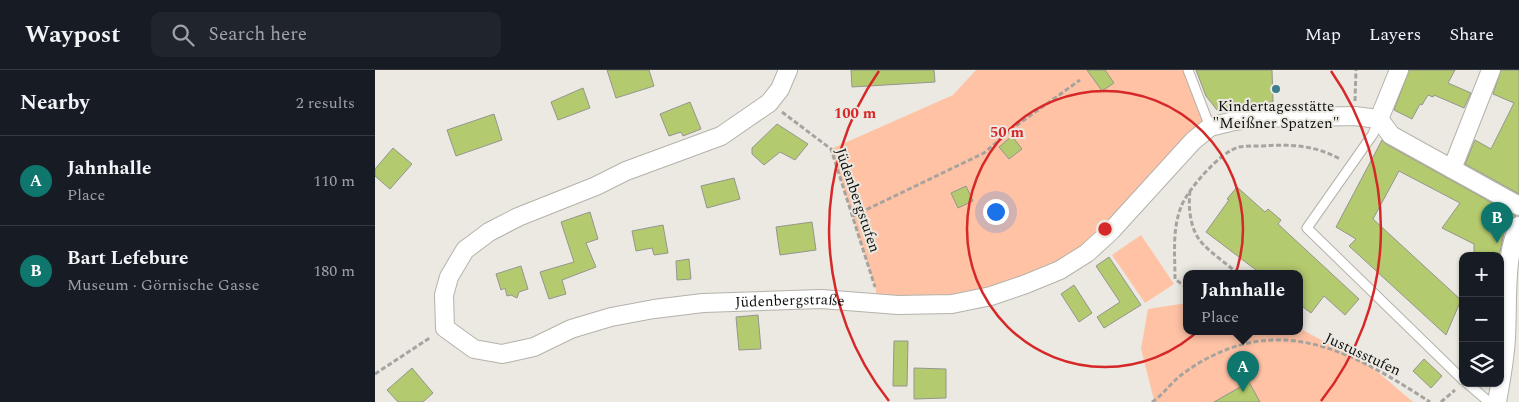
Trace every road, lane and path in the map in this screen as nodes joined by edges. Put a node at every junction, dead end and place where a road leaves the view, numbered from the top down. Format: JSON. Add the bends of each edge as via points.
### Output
{"nodes":[{"id":1,"x":788,"y":70,"type":"edge"},
{"id":2,"x":1188,"y":70,"type":"edge"},
{"id":3,"x":1355,"y":70,"type":"edge"},
{"id":4,"x":1399,"y":70,"type":"edge"},
{"id":5,"x":1491,"y":70,"type":"edge"},
{"id":6,"x":1080,"y":80,"type":"dead end"},
{"id":7,"x":769,"y":103,"type":"junction"},
{"id":8,"x":1355,"y":116,"type":"junction"},
{"id":9,"x":1379,"y":119,"type":"junction"},
{"id":10,"x":1210,"y":127,"type":"junction"},
{"id":11,"x":1351,"y":166,"type":"junction"},
{"id":12,"x":1452,"y":169,"type":"junction"},
{"id":13,"x":1191,"y":188,"type":"junction"},
{"id":14,"x":1519,"y":206,"type":"edge"},
{"id":15,"x":853,"y":216,"type":"junction"},
{"id":16,"x":1519,"y":226,"type":"edge"},
{"id":17,"x":1233,"y":270,"type":"edge"},
{"id":18,"x":1183,"y":285,"type":"edge"},
{"id":19,"x":876,"y":303,"type":"junction"},
{"id":20,"x":431,"y":337,"type":"dead end"},
{"id":21,"x":375,"y":374,"type":"edge"},
{"id":22,"x":1459,"y":379,"type":"edge"},
{"id":23,"x":1459,"y":386,"type":"edge"},
{"id":24,"x":1468,"y":387,"type":"edge"},
{"id":25,"x":1152,"y":402,"type":"edge"},
{"id":26,"x":1429,"y":402,"type":"edge"},
{"id":27,"x":1441,"y":402,"type":"edge"},
{"id":28,"x":1489,"y":402,"type":"edge"},
{"id":29,"x":1497,"y":402,"type":"edge"}],
"edges":[{"from":1,"to":7,"type":"street","name":"Jüdenbergstraße","via":[[780,89]]},
{"from":2,"to":10,"type":"lane"},
{"from":3,"to":8,"type":"path"},
{"from":4,"to":9,"type":"street"},
{"from":5,"to":12,"type":"street"},
{"from":6,"to":15,"type":"path","via":[[984,153]]},
{"from":7,"to":15,"type":"path","name":"Jüdenbergstufen","via":[[831,149]]},
{"from":7,"to":19,"type":"street","name":"Jüdenbergstraße","via":[[721,136],[626,171],[489,232],[465,250],[449,277],[444,295],[445,328],[475,349],[502,354],[534,347],[571,329],[654,309],[703,303],[821,299]]},
{"from":8,"to":9,"type":"street","name":"Jüdenbergstraße"},
{"from":8,"to":10,"type":"street","name":"Jüdenbergstraße","via":[[1260,118]]},
{"from":9,"to":11,"type":"lane","via":[[1373,134]]},
{"from":9,"to":12,"type":"street","via":[[1391,135]]},
{"from":10,"to":19,"type":"street","name":"Jüdenbergstraße","via":[[1193,141],[1111,231],[1087,253],[1060,270],[999,294],[953,304]]},
{"from":11,"to":13,"type":"path","via":[[1331,154],[1306,146],[1237,147],[1223,155]]},
{"from":11,"to":22,"type":"lane","via":[[1307,228]]},
{"from":12,"to":14,"type":"street"},
{"from":13,"to":17,"type":"path","via":[[1188,203],[1201,243]]},
{"from":13,"to":18,"type":"path","via":[[1181,206],[1175,228],[1175,279]]},
{"from":15,"to":19,"type":"path","name":"Jüdenbergstufen"},
{"from":16,"to":29,"type":"street","via":[[1513,236],[1506,338]]},
{"from":20,"to":21,"type":"path"},
{"from":23,"to":27,"type":"path"},
{"from":24,"to":28,"type":"lane"},
{"from":25,"to":26,"type":"path","name":"Justusstufen","via":[[1181,376],[1211,356],[1241,343],[1273,338],[1310,342],[1337,351]]}]}
